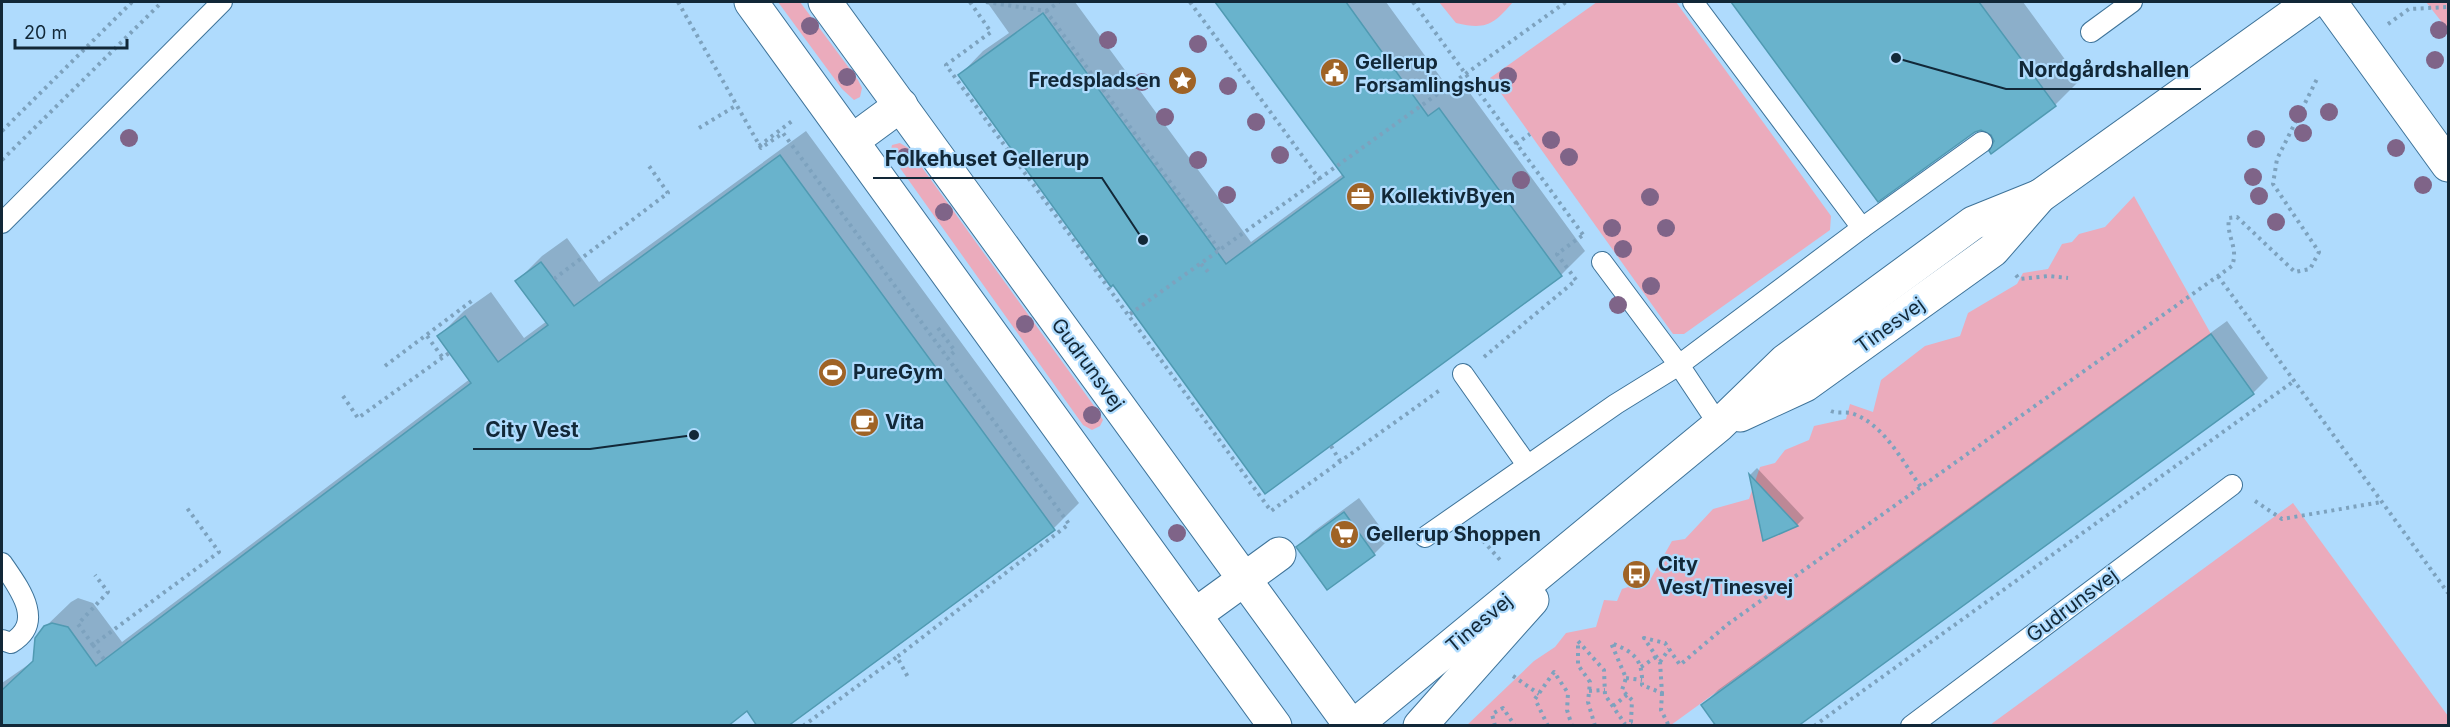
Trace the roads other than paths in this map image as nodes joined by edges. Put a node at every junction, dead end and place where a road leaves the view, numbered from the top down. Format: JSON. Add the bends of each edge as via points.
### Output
{"nodes":[{"id":1,"x":222,"y":2,"type":"edge"},
{"id":2,"x":751,"y":2,"type":"edge"},
{"id":3,"x":825,"y":2,"type":"edge"},
{"id":4,"x":1693,"y":2,"type":"edge"},
{"id":5,"x":2132,"y":2,"type":"edge"},
{"id":6,"x":2311,"y":2,"type":"edge"},
{"id":7,"x":2330,"y":2,"type":"edge"},
{"id":8,"x":2091,"y":32,"type":"dead end"},
{"id":9,"x":901,"y":105,"type":"junction"},
{"id":10,"x":852,"y":141,"type":"junction"},
{"id":11,"x":1982,"y":142,"type":"dead end"},
{"id":12,"x":2448,"y":165,"type":"edge"},
{"id":13,"x":2040,"y":196,"type":"junction"},
{"id":14,"x":2,"y":223,"type":"edge"},
{"id":15,"x":1862,"y":228,"type":"junction"},
{"id":16,"x":1602,"y":262,"type":"road end"},
{"id":17,"x":1679,"y":365,"type":"junction"},
{"id":18,"x":1462,"y":374,"type":"road end"},
{"id":19,"x":1719,"y":425,"type":"junction"},
{"id":20,"x":1527,"y":465,"type":"junction"},
{"id":21,"x":2232,"y":485,"type":"road end"},
{"id":22,"x":1603,"y":520,"type":"junction"},
{"id":23,"x":1425,"y":537,"type":"dead end"},
{"id":24,"x":1279,"y":554,"type":"dead end"},
{"id":25,"x":2,"y":563,"type":"edge"},
{"id":26,"x":1244,"y":579,"type":"junction"},
{"id":27,"x":1195,"y":615,"type":"junction"},
{"id":28,"x":2,"y":640,"type":"edge"},
{"id":29,"x":1275,"y":726,"type":"edge"},
{"id":30,"x":1353,"y":726,"type":"edge"},
{"id":31,"x":1420,"y":726,"type":"edge"},
{"id":32,"x":1911,"y":726,"type":"edge"}],
"edges":[{"from":1,"to":14,"type":"lane"},
{"from":2,"to":10,"type":"street"},
{"from":3,"to":9,"type":"street","name":"Gudrunsvej"},
{"from":4,"to":15,"type":"lane"},
{"from":5,"to":8,"type":"lane"},
{"from":6,"to":13,"type":"street","name":"Tinesvej"},
{"from":7,"to":12,"type":"street"},
{"from":9,"to":10,"type":"street"},
{"from":9,"to":26,"type":"street","name":"Gudrunsvej"},
{"from":10,"to":27,"type":"street"},
{"from":11,"to":15,"type":"lane"},
{"from":13,"to":19,"type":"street","name":"Tinesvej","via":[[1973,223],[1785,361]]},
{"from":13,"to":19,"type":"street","name":"Tinesvej","via":[[1994,250],[1805,386]]},
{"from":15,"to":17,"type":"lane"},
{"from":16,"to":17,"type":"lane"},
{"from":17,"to":19,"type":"lane"},
{"from":17,"to":20,"type":"lane"},
{"from":18,"to":20,"type":"lane"},
{"from":19,"to":22,"type":"street","name":"Tinesvej"},
{"from":20,"to":23,"type":"lane"},
{"from":21,"to":32,"type":"lane","name":"Gudrunsvej"},
{"from":22,"to":30,"type":"street","name":"Tinesvej"},
{"from":22,"to":31,"type":"street","name":"Tinesvej"},
{"from":24,"to":26,"type":"street"},
{"from":25,"to":28,"type":"lane","via":[[29,615],[23,636],[11,643]]},
{"from":26,"to":27,"type":"street"},
{"from":26,"to":30,"type":"street","name":"Gudrunsvej"},
{"from":27,"to":29,"type":"street"}]}
